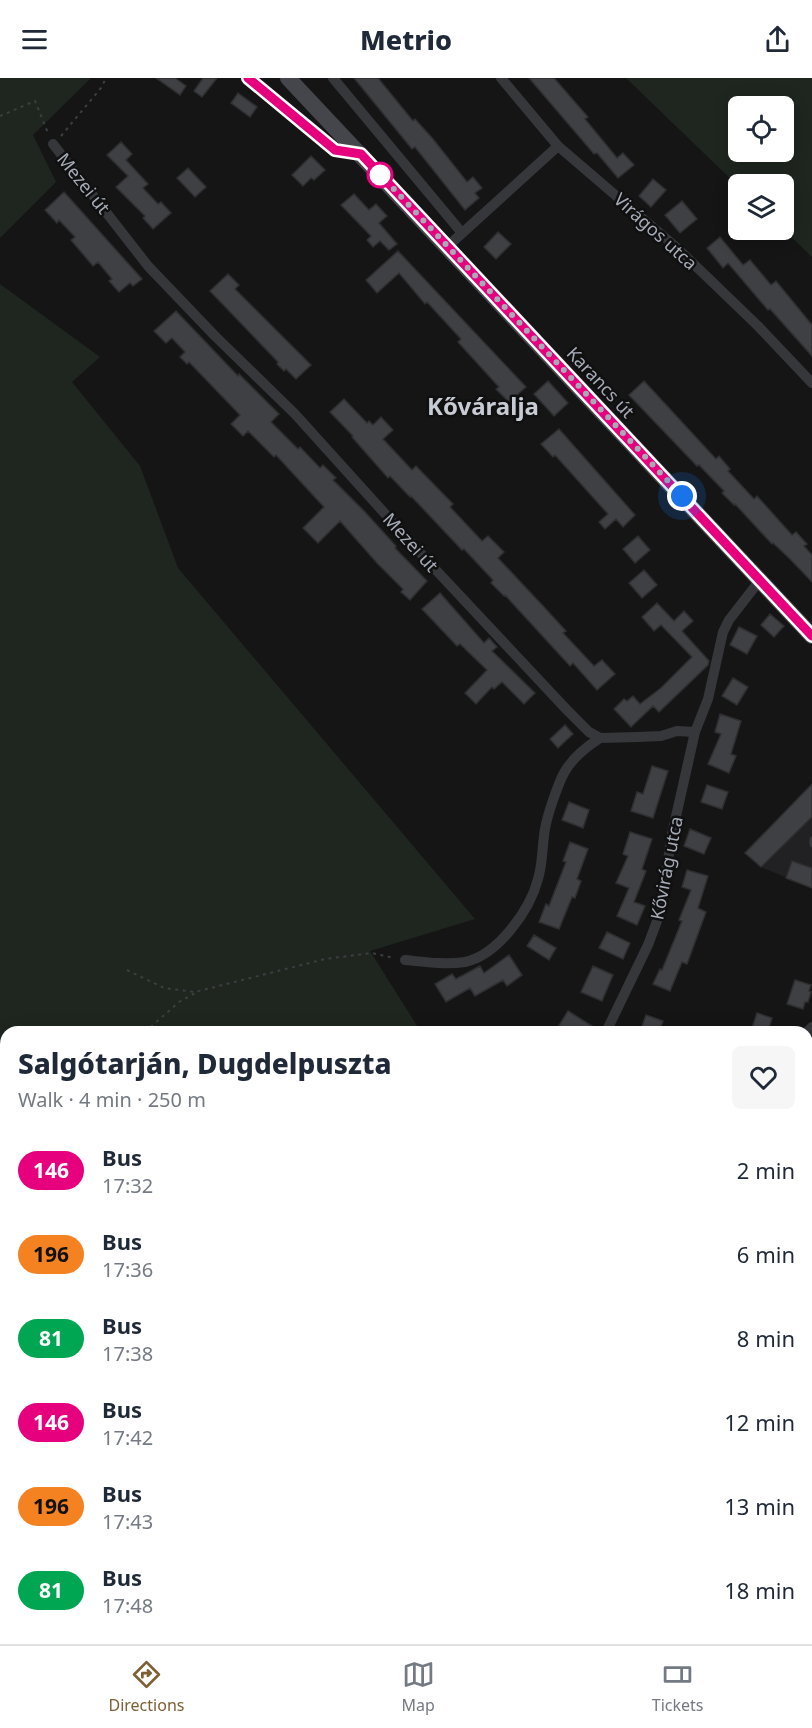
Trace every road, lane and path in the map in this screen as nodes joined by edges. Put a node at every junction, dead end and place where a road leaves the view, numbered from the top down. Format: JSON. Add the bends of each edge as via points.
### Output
{"nodes":[{"id":1,"x":106,"y":78,"type":"edge"},
{"id":2,"x":248,"y":78,"type":"edge"},
{"id":3,"x":288,"y":78,"type":"edge"},
{"id":4,"x":333,"y":78,"type":"edge"},
{"id":5,"x":501,"y":78,"type":"edge"},
{"id":6,"x":0,"y":116,"type":"edge"},
{"id":7,"x":53,"y":144,"type":"junction"},
{"id":8,"x":558,"y":146,"type":"junction"},
{"id":9,"x":361,"y":154,"type":"junction"},
{"id":10,"x":462,"y":233,"type":"junction"},
{"id":11,"x":448,"y":246,"type":"junction"},
{"id":12,"x":812,"y":383,"type":"edge"},
{"id":13,"x":760,"y":580,"type":"junction"},
{"id":14,"x":812,"y":636,"type":"edge"},
{"id":15,"x":695,"y":732,"type":"junction"},
{"id":16,"x":600,"y":738,"type":"junction"},
{"id":17,"x":812,"y":839,"type":"edge"},
{"id":18,"x":812,"y":845,"type":"edge"},
{"id":19,"x":405,"y":960,"type":"joint"},
{"id":20,"x":127,"y":970,"type":"dead end"},
{"id":21,"x":195,"y":993,"type":"junction"},
{"id":22,"x":152,"y":1026,"type":"edge"},
{"id":23,"x":609,"y":1026,"type":"edge"}],
"edges":[{"from":1,"to":7,"type":"path"},
{"from":2,"to":9,"type":"street","via":[[335,150]]},
{"from":3,"to":9,"type":"main road","name":"Karancs út"},
{"from":4,"to":10,"type":"street"},
{"from":5,"to":8,"type":"street","name":"Virágos utca"},
{"from":6,"to":7,"type":"path","via":[[35,101]]},
{"from":7,"to":16,"type":"street","name":"Mezei út","via":[[148,266],[295,414],[567,710]]},
{"from":8,"to":10,"type":"street"},
{"from":8,"to":12,"type":"street","name":"Virágos utca","via":[[677,248]]},
{"from":9,"to":11,"type":"main road","name":"Karancs út"},
{"from":10,"to":11,"type":"street"},
{"from":11,"to":13,"type":"main road","name":"Karancs út"},
{"from":13,"to":14,"type":"main road","name":"Karancs út"},
{"from":13,"to":15,"type":"street","via":[[723,632],[708,699]]},
{"from":15,"to":16,"type":"street"},
{"from":15,"to":23,"type":"street","name":"Kővirág utca","via":[[672,834],[660,913]]},
{"from":16,"to":19,"type":"street","via":[[581,751],[564,773],[545,827],[538,879],[505,937],[481,956],[467,961]]},
{"from":17,"to":18,"type":"lane"},
{"from":19,"to":21,"type":"path","via":[[372,953],[325,959]]},
{"from":20,"to":21,"type":"path","via":[[164,988]]},
{"from":21,"to":22,"type":"path"}]}
